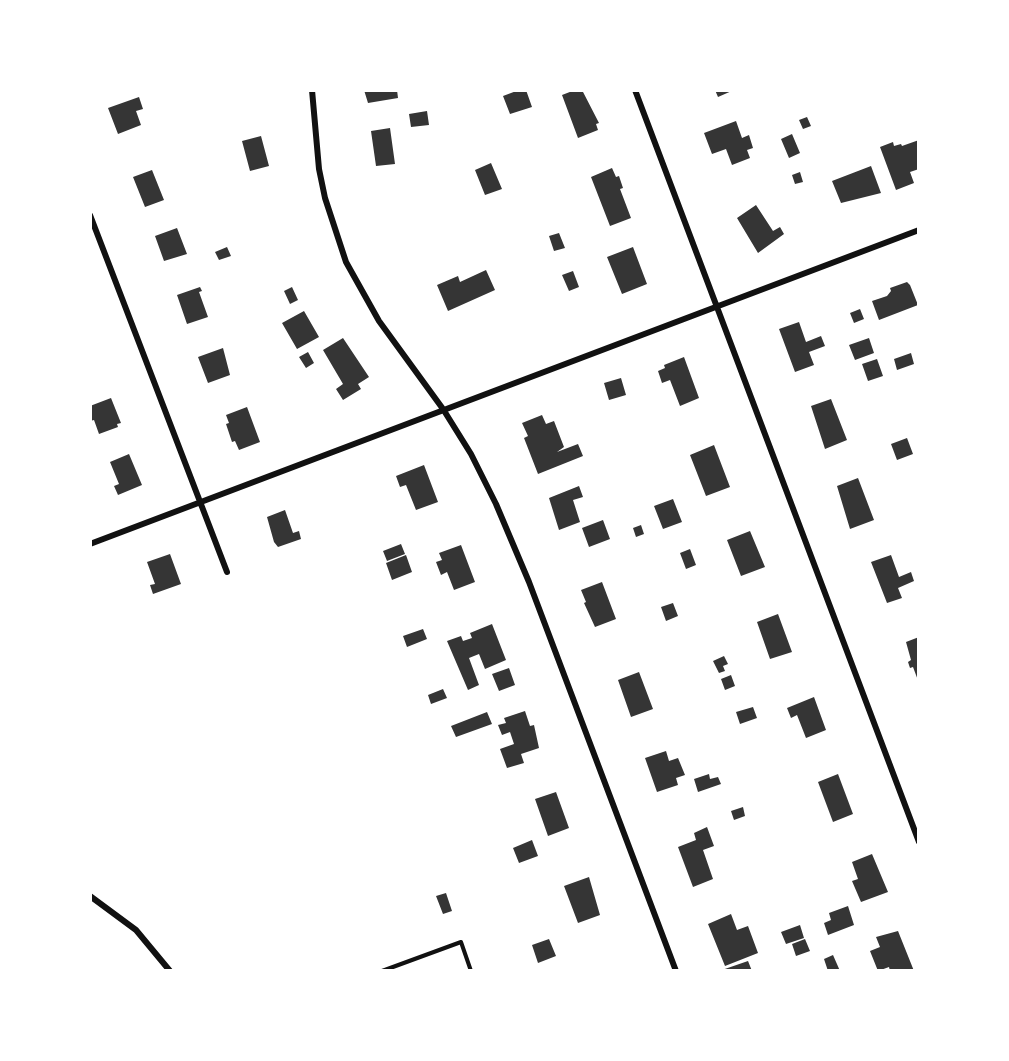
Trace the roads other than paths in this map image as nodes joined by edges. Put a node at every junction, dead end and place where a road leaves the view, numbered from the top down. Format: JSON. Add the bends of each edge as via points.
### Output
{"nodes":[{"id":1,"x":312,"y":90,"type":"edge"},
{"id":2,"x":635,"y":90,"type":"edge"},
{"id":3,"x":90,"y":215,"type":"edge"},
{"id":4,"x":919,"y":230,"type":"edge"},
{"id":5,"x":716,"y":308,"type":"junction"},
{"id":6,"x":443,"y":409,"type":"junction"},
{"id":7,"x":201,"y":503,"type":"junction"},
{"id":8,"x":90,"y":544,"type":"edge"},
{"id":9,"x":227,"y":572,"type":"dead end"},
{"id":10,"x":919,"y":842,"type":"edge"},
{"id":11,"x":90,"y":896,"type":"edge"},
{"id":12,"x":170,"y":971,"type":"edge"},
{"id":13,"x":382,"y":971,"type":"edge"},
{"id":14,"x":471,"y":971,"type":"edge"},
{"id":15,"x":676,"y":971,"type":"edge"}],
"edges":[{"from":1,"to":6,"type":"street","via":[[319,169],[346,262],[379,321]]},
{"from":2,"to":5,"type":"street"},
{"from":3,"to":7,"type":"street"},
{"from":4,"to":5,"type":"street"},
{"from":5,"to":6,"type":"street"},
{"from":5,"to":10,"type":"street"},
{"from":6,"to":7,"type":"street"},
{"from":6,"to":15,"type":"street","via":[[471,454],[529,582]]},
{"from":7,"to":8,"type":"street"},
{"from":7,"to":9,"type":"street"},
{"from":11,"to":12,"type":"street","via":[[136,930]]},
{"from":13,"to":14,"type":"lane","via":[[461,942]]}]}
